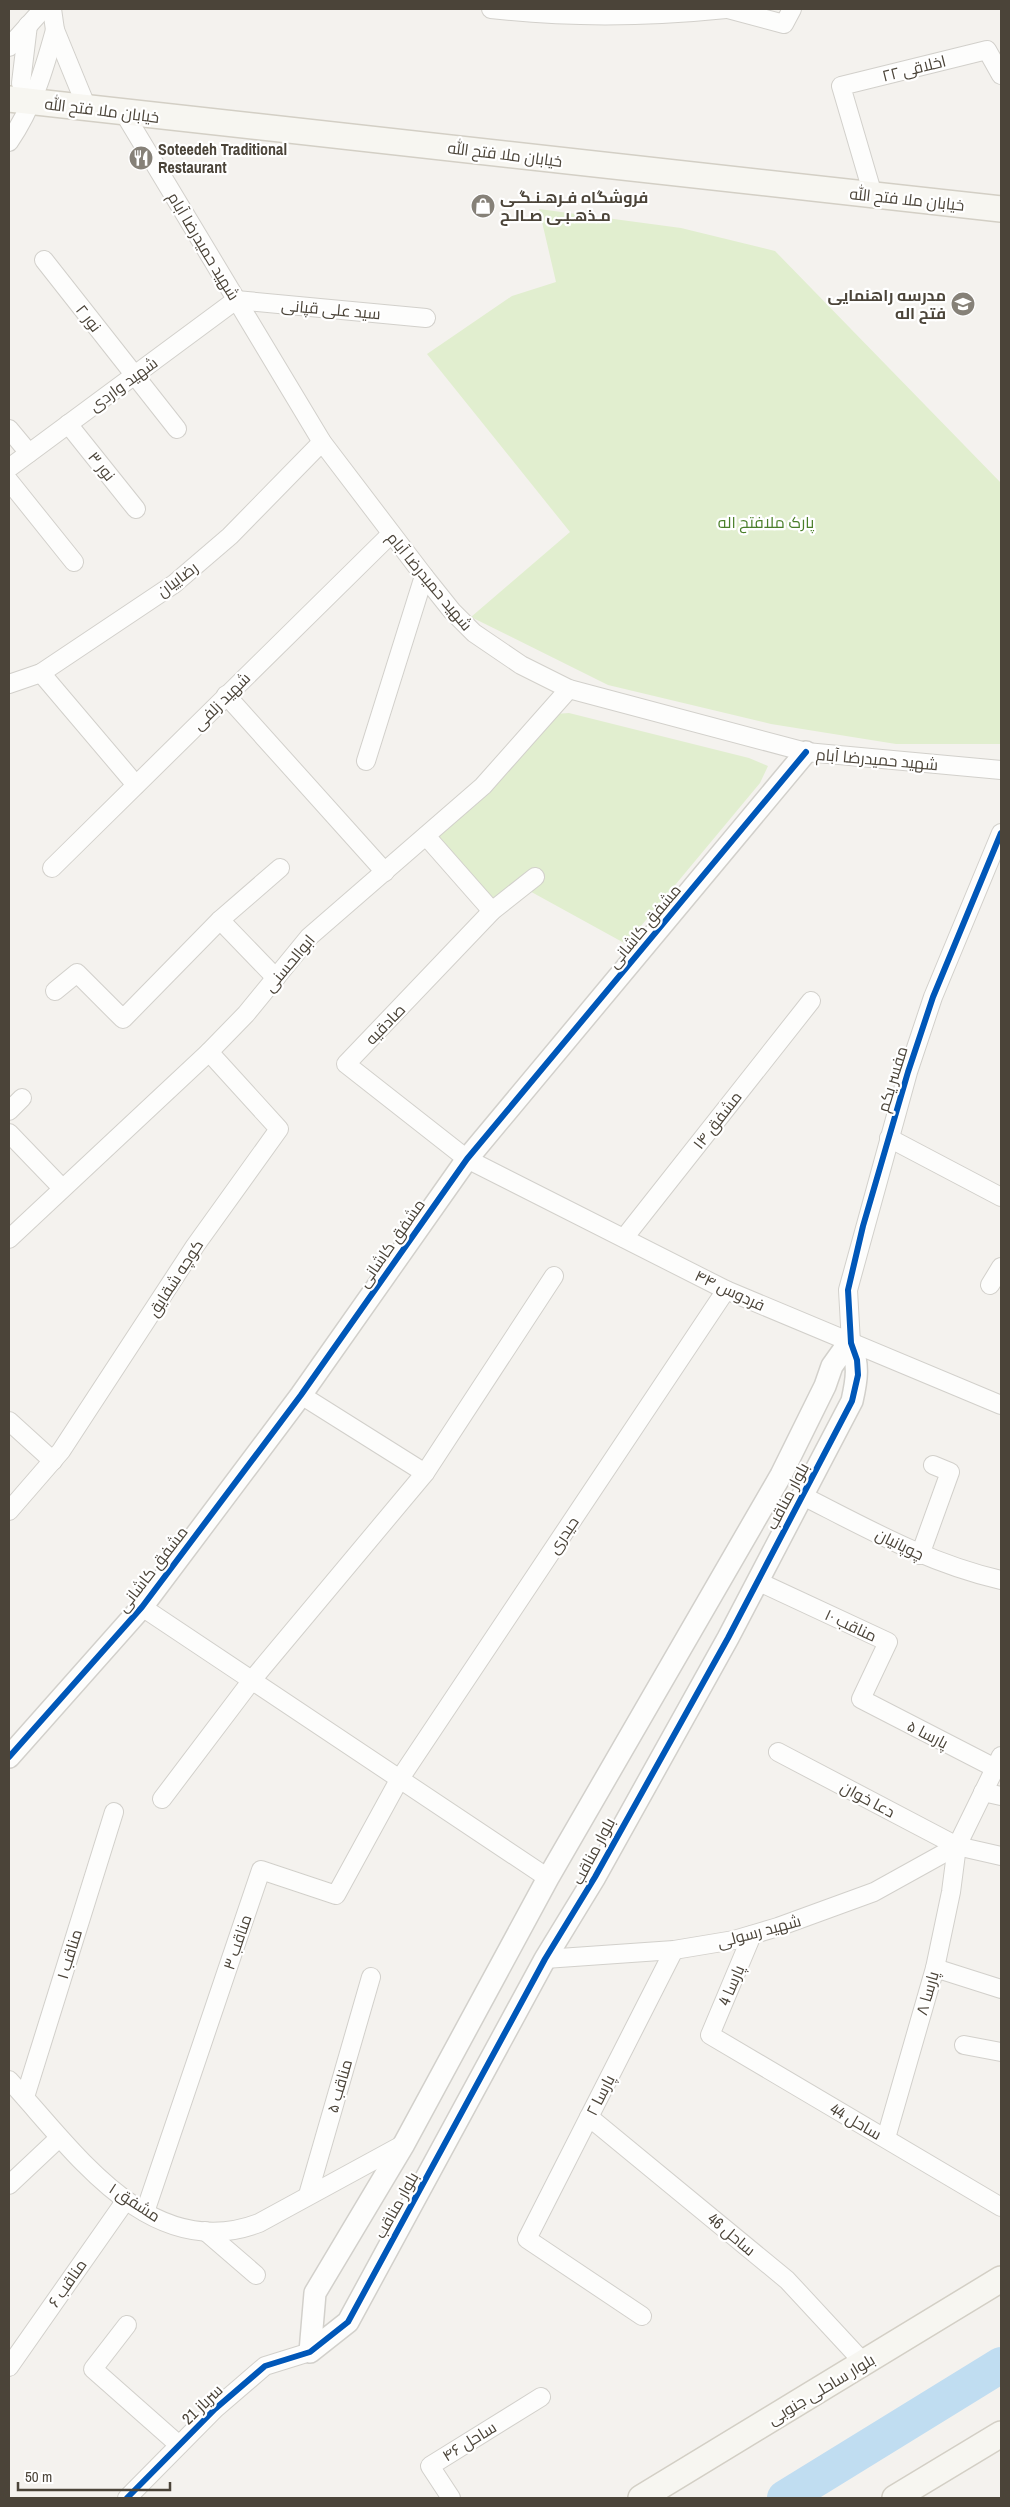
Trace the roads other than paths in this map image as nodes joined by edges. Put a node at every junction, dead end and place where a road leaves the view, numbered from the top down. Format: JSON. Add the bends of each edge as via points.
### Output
{"nodes":[{"id":1,"x":43,"y":9,"type":"edge"},
{"id":2,"x":52,"y":9,"type":"edge"},
{"id":3,"x":491,"y":9,"type":"edge"},
{"id":4,"x":727,"y":9,"type":"edge"},
{"id":5,"x":792,"y":9,"type":"edge"},
{"id":6,"x":635,"y":12,"type":"edge"},
{"id":7,"x":28,"y":25,"type":"junction"},
{"id":8,"x":55,"y":30,"type":"junction"},
{"id":9,"x":11,"y":41,"type":"edge"},
{"id":10,"x":1001,"y":75,"type":"edge"},
{"id":11,"x":20,"y":100,"type":"edge"},
{"id":12,"x":87,"y":108,"type":"junction"},
{"id":13,"x":124,"y":113,"type":"junction"},
{"id":14,"x":9,"y":142,"type":"edge"},
{"id":15,"x":873,"y":195,"type":"junction"},
{"id":16,"x":1001,"y":209,"type":"edge"},
{"id":17,"x":44,"y":260,"type":"dead end"},
{"id":18,"x":236,"y":300,"type":"junction"},
{"id":19,"x":426,"y":318,"type":"dead end"},
{"id":20,"x":134,"y":375,"type":"junction"},
{"id":21,"x":68,"y":424,"type":"junction"},
{"id":22,"x":9,"y":429,"type":"edge"},
{"id":23,"x":176,"y":429,"type":"dead end"},
{"id":24,"x":322,"y":442,"type":"junction"},
{"id":25,"x":29,"y":453,"type":"junction"},
{"id":26,"x":9,"y":468,"type":"edge"},
{"id":27,"x":9,"y":480,"type":"edge"},
{"id":28,"x":136,"y":509,"type":"dead end"},
{"id":29,"x":391,"y":534,"type":"junction"},
{"id":30,"x":74,"y":562,"type":"dead end"},
{"id":31,"x":424,"y":576,"type":"junction"},
{"id":32,"x":41,"y":673,"type":"junction"},
{"id":33,"x":9,"y":684,"type":"edge"},
{"id":34,"x":569,"y":690,"type":"junction"},
{"id":35,"x":226,"y":695,"type":"junction"},
{"id":36,"x":806,"y":752,"type":"junction"},
{"id":37,"x":366,"y":761,"type":"dead end"},
{"id":38,"x":1001,"y":770,"type":"edge"},
{"id":39,"x":136,"y":785,"type":"junction"},
{"id":40,"x":1001,"y":833,"type":"edge"},
{"id":41,"x":426,"y":836,"type":"junction"},
{"id":42,"x":52,"y":868,"type":"dead end"},
{"id":43,"x":280,"y":868,"type":"dead end"},
{"id":44,"x":386,"y":872,"type":"junction"},
{"id":45,"x":535,"y":877,"type":"dead end"},
{"id":46,"x":492,"y":911,"type":"junction"},
{"id":47,"x":220,"y":920,"type":"junction"},
{"id":48,"x":276,"y":978,"type":"junction"},
{"id":49,"x":56,"y":991,"type":"dead end"},
{"id":50,"x":811,"y":1001,"type":"dead end"},
{"id":51,"x":209,"y":1052,"type":"junction"},
{"id":52,"x":22,"y":1098,"type":"dead end"},
{"id":53,"x":9,"y":1111,"type":"edge"},
{"id":54,"x":9,"y":1133,"type":"edge"},
{"id":55,"x":889,"y":1138,"type":"junction"},
{"id":56,"x":467,"y":1159,"type":"junction"},
{"id":57,"x":62,"y":1188,"type":"junction"},
{"id":58,"x":1001,"y":1197,"type":"edge"},
{"id":59,"x":9,"y":1238,"type":"edge"},
{"id":60,"x":624,"y":1238,"type":"junction"},
{"id":61,"x":1001,"y":1267,"type":"edge"},
{"id":62,"x":554,"y":1276,"type":"dead end"},
{"id":63,"x":990,"y":1285,"type":"dead end"},
{"id":64,"x":726,"y":1290,"type":"junction"},
{"id":65,"x":851,"y":1343,"type":"junction"},
{"id":66,"x":301,"y":1395,"type":"junction"},
{"id":67,"x":1001,"y":1405,"type":"edge"},
{"id":68,"x":9,"y":1421,"type":"edge"},
{"id":69,"x":52,"y":1461,"type":"junction"},
{"id":70,"x":933,"y":1465,"type":"dead end"},
{"id":71,"x":425,"y":1473,"type":"junction"},
{"id":72,"x":803,"y":1496,"type":"junction"},
{"id":73,"x":9,"y":1511,"type":"edge"},
{"id":74,"x":920,"y":1555,"type":"junction"},
{"id":75,"x":1001,"y":1580,"type":"edge"},
{"id":76,"x":757,"y":1581,"type":"junction"},
{"id":77,"x":142,"y":1607,"type":"junction"},
{"id":78,"x":252,"y":1680,"type":"junction"},
{"id":79,"x":861,"y":1700,"type":"joint"},
{"id":80,"x":778,"y":1752,"type":"dead end"},
{"id":81,"x":9,"y":1757,"type":"edge"},
{"id":82,"x":998,"y":1762,"type":"edge"},
{"id":83,"x":399,"y":1780,"type":"junction"},
{"id":84,"x":983,"y":1792,"type":"junction"},
{"id":85,"x":1001,"y":1796,"type":"edge"},
{"id":86,"x":162,"y":1799,"type":"dead end"},
{"id":87,"x":114,"y":1812,"type":"dead end"},
{"id":88,"x":957,"y":1846,"type":"junction"},
{"id":89,"x":1001,"y":1856,"type":"edge"},
{"id":90,"x":548,"y":1878,"type":"junction"},
{"id":91,"x":752,"y":1935,"type":"junction"},
{"id":92,"x":674,"y":1950,"type":"junction"},
{"id":93,"x":546,"y":1959,"type":"junction"},
{"id":94,"x":935,"y":1968,"type":"junction"},
{"id":95,"x":371,"y":1977,"type":"dead end"},
{"id":96,"x":1001,"y":1989,"type":"edge"},
{"id":97,"x":710,"y":2035,"type":"joint"},
{"id":98,"x":964,"y":2045,"type":"dead end"},
{"id":99,"x":1001,"y":2052,"type":"edge"},
{"id":100,"x":9,"y":2080,"type":"edge"},
{"id":101,"x":25,"y":2097,"type":"junction"},
{"id":102,"x":589,"y":2117,"type":"junction"},
{"id":103,"x":58,"y":2138,"type":"junction"},
{"id":104,"x":886,"y":2138,"type":"junction"},
{"id":105,"x":404,"y":2144,"type":"junction"},
{"id":106,"x":9,"y":2185,"type":"edge"},
{"id":107,"x":308,"y":2195,"type":"junction"},
{"id":108,"x":126,"y":2200,"type":"junction"},
{"id":109,"x":1001,"y":2208,"type":"edge"},
{"id":110,"x":145,"y":2212,"type":"junction"},
{"id":111,"x":205,"y":2231,"type":"junction"},
{"id":112,"x":256,"y":2275,"type":"dead end"},
{"id":113,"x":1001,"y":2279,"type":"edge"},
{"id":114,"x":642,"y":2316,"type":"dead end"},
{"id":115,"x":127,"y":2325,"type":"dead end"},
{"id":116,"x":310,"y":2352,"type":"junction"},
{"id":117,"x":864,"y":2363,"type":"junction"},
{"id":118,"x":9,"y":2366,"type":"edge"},
{"id":119,"x":541,"y":2397,"type":"dead end"},
{"id":120,"x":1001,"y":2434,"type":"edge"},
{"id":121,"x":179,"y":2445,"type":"junction"},
{"id":122,"x":127,"y":2498,"type":"edge"},
{"id":123,"x":451,"y":2498,"type":"edge"},
{"id":124,"x":641,"y":2498,"type":"edge"},
{"id":125,"x":895,"y":2498,"type":"edge"}],
"edges":[{"from":1,"to":7,"type":"street"},
{"from":2,"to":8,"type":"street"},
{"from":3,"to":6,"type":"street","via":[[574,16]]},
{"from":4,"to":5,"type":"street","via":[[784,24]]},
{"from":4,"to":6,"type":"street"},
{"from":7,"to":9,"type":"street"},
{"from":7,"to":11,"type":"street"},
{"from":8,"to":11,"type":"street","via":[[40,85]]},
{"from":8,"to":12,"type":"street"},
{"from":10,"to":15,"type":"street","name":"اخلاقی ۲۲","via":[[986,50],[841,86]]},
{"from":11,"to":12,"type":"main road","name":"خیابان ملا فتح الله"},
{"from":11,"to":14,"type":"street","via":[[23,121]]},
{"from":12,"to":13,"type":"main road","name":"خیابان ملا فتح الله"},
{"from":13,"to":15,"type":"main road","name":"خیابان ملا فتح الله"},
{"from":13,"to":18,"type":"street","name":"شهید حمیدرضا آبام"},
{"from":15,"to":16,"type":"main road","name":"خیابان ملا فتح الله"},
{"from":17,"to":20,"type":"street","name":"نور ۲"},
{"from":18,"to":19,"type":"street","name":"سید علی قپانی"},
{"from":18,"to":20,"type":"street","name":"شهید واردی"},
{"from":18,"to":24,"type":"street","name":"شهید حمیدرضا آبام"},
{"from":20,"to":21,"type":"street","name":"شهید واردی"},
{"from":20,"to":23,"type":"street","name":"نور ۲"},
{"from":21,"to":25,"type":"street","name":"شهید واردی"},
{"from":21,"to":28,"type":"street","name":"نور ۳"},
{"from":22,"to":25,"type":"street"},
{"from":24,"to":29,"type":"street","name":"شهید حمیدرضا آبام"},
{"from":24,"to":32,"type":"street","name":"رضاییان","via":[[230,536],[174,584]]},
{"from":25,"to":26,"type":"street","name":"شهید واردی"},
{"from":27,"to":30,"type":"street"},
{"from":29,"to":31,"type":"street","name":"شهید حمیدرضا آبام"},
{"from":29,"to":35,"type":"street","name":"شهید زلفی"},
{"from":31,"to":34,"type":"street","name":"شهید حمیدرضا آبام","via":[[474,633],[520,665]]},
{"from":31,"to":37,"type":"street"},
{"from":32,"to":33,"type":"street","name":"رضاییان"},
{"from":32,"to":39,"type":"street"},
{"from":34,"to":36,"type":"street","name":"شهید حمیدرضا آبام"},
{"from":34,"to":41,"type":"street","name":"ابوالحسنی","via":[[483,786]]},
{"from":35,"to":39,"type":"street","name":"شهید زلفی"},
{"from":35,"to":44,"type":"street"},
{"from":36,"to":38,"type":"street","name":"شهید حمیدرضا آبام"},
{"from":36,"to":56,"type":"street","name":"مشفق کاشانی"},
{"from":39,"to":42,"type":"street","name":"شهید زلفی"},
{"from":40,"to":55,"type":"street","name":"مفسر یکم","via":[[933,997]]},
{"from":41,"to":44,"type":"street","name":"ابوالحسنی"},
{"from":41,"to":46,"type":"street"},
{"from":43,"to":47,"type":"street"},
{"from":44,"to":48,"type":"street","name":"ابوالحسنی","via":[[309,937]]},
{"from":45,"to":46,"type":"street","name":"صادقیه"},
{"from":46,"to":56,"type":"street","name":"صادقیه","via":[[346,1064]]},
{"from":47,"to":48,"type":"street"},
{"from":47,"to":49,"type":"street","via":[[123,1019],[77,973]]},
{"from":48,"to":51,"type":"street","name":"ابوالحسنی"},
{"from":50,"to":60,"type":"street","name":"مشفق ۱۴"},
{"from":51,"to":57,"type":"street","name":"ابوالحسنی"},
{"from":51,"to":69,"type":"street","name":"کوچه شقایق","via":[[279,1129],[195,1246],[94,1403]]},
{"from":52,"to":53,"type":"street"},
{"from":54,"to":57,"type":"street"},
{"from":55,"to":58,"type":"street"},
{"from":55,"to":65,"type":"street","name":"مفسر یکم","via":[[848,1290]]},
{"from":56,"to":60,"type":"street","name":"فردوس ۴۴"},
{"from":56,"to":66,"type":"street","name":"مشفق کاشانی"},
{"from":57,"to":59,"type":"street","name":"ابوالحسنی"},
{"from":60,"to":64,"type":"street","name":"فردوس ۴۴"},
{"from":61,"to":63,"type":"street"},
{"from":62,"to":71,"type":"street"},
{"from":64,"to":65,"type":"street","name":"فردوس ۴۴"},
{"from":64,"to":83,"type":"street","name":"حیدری"},
{"from":65,"to":67,"type":"street","name":"فردوس ۴۴"},
{"from":65,"to":72,"type":"street","name":"بلوار مناقب","via":[[858,1376],[852,1401]]},
{"from":65,"to":90,"type":"street","name":"بلوار مناقب","via":[[832,1366],[780,1475]]},
{"from":66,"to":71,"type":"street"},
{"from":66,"to":77,"type":"street","name":"مشفق کاشانی"},
{"from":68,"to":69,"type":"street"},
{"from":69,"to":73,"type":"street","name":"کوچه شقایق"},
{"from":70,"to":74,"type":"street","via":[[950,1472]]},
{"from":71,"to":78,"type":"street"},
{"from":72,"to":74,"type":"street","name":"چوپانیان"},
{"from":72,"to":76,"type":"street","name":"بلوار مناقب"},
{"from":74,"to":75,"type":"street","name":"چوپانیان"},
{"from":76,"to":79,"type":"street","name":"مناقب ۱۰","via":[[888,1642]]},
{"from":76,"to":93,"type":"street","name":"بلوار مناقب"},
{"from":77,"to":78,"type":"street"},
{"from":77,"to":81,"type":"street","name":"مشفق کاشانی"},
{"from":78,"to":83,"type":"street"},
{"from":78,"to":86,"type":"street"},
{"from":79,"to":82,"type":"street","name":"پارسا ۵"},
{"from":80,"to":88,"type":"street","name":"دعا خوان"},
{"from":82,"to":84,"type":"street","name":"پارسا ۸"},
{"from":83,"to":90,"type":"street"},
{"from":83,"to":110,"type":"street","name":"مناقب ۳","via":[[336,1895],[261,1870]]},
{"from":84,"to":85,"type":"street"},
{"from":84,"to":88,"type":"street","name":"پارسا ۸"},
{"from":87,"to":101,"type":"street","name":"مناقب ۱"},
{"from":88,"to":89,"type":"street","name":"دعا خوان"},
{"from":88,"to":91,"type":"street","name":"شهید رسولی","via":[[874,1892]]},
{"from":88,"to":94,"type":"street","name":"پارسا ۸"},
{"from":90,"to":105,"type":"street","name":"بلوار مناقب"},
{"from":91,"to":92,"type":"street","name":"شهید رسولی"},
{"from":91,"to":97,"type":"street","name":"پارسا 4"},
{"from":92,"to":93,"type":"street","name":"شهید رسولی"},
{"from":92,"to":102,"type":"street","name":"پارسا ۲"},
{"from":93,"to":116,"type":"street","name":"بلوار مناقب","via":[[348,2322]]},
{"from":94,"to":96,"type":"street"},
{"from":94,"to":104,"type":"street","name":"پارسا ۸"},
{"from":95,"to":107,"type":"street","name":"مناقب ۵"},
{"from":97,"to":104,"type":"street","name":"ساحل 44"},
{"from":98,"to":99,"type":"street"},
{"from":100,"to":101,"type":"street","name":"مشفق ۱"},
{"from":101,"to":103,"type":"street","name":"مشفق ۱"},
{"from":102,"to":114,"type":"street","name":"پارسا ۲","via":[[526,2239]]},
{"from":102,"to":117,"type":"street","name":"ساحل 46","via":[[787,2280]]},
{"from":103,"to":106,"type":"street"},
{"from":103,"to":108,"type":"street","name":"مشفق ۱"},
{"from":104,"to":109,"type":"street","name":"ساحل 44"},
{"from":105,"to":107,"type":"street","name":"مشفق ۱"},
{"from":105,"to":116,"type":"street","name":"بلوار مناقب","via":[[314,2293]]},
{"from":107,"to":111,"type":"street","name":"مشفق ۱","via":[[286,2209],[238,2230]]},
{"from":108,"to":110,"type":"street","name":"مشفق ۱"},
{"from":108,"to":118,"type":"street","name":"مناقب ۶"},
{"from":110,"to":111,"type":"street","name":"مشفق ۱","via":[[160,2221]]},
{"from":111,"to":112,"type":"street"},
{"from":113,"to":117,"type":"main road","name":"بلوار ساحلی جنوبی"},
{"from":115,"to":121,"type":"street","via":[[93,2369]]},
{"from":116,"to":121,"type":"street","name":"سرباز 21","via":[[264,2366]]},
{"from":117,"to":124,"type":"main road","name":"بلوار ساحلی جنوبی"},
{"from":119,"to":123,"type":"street","name":"ساحل ۴۶","via":[[430,2466]]},
{"from":120,"to":125,"type":"main road"},
{"from":121,"to":122,"type":"street","name":"سرباز 21"}]}
